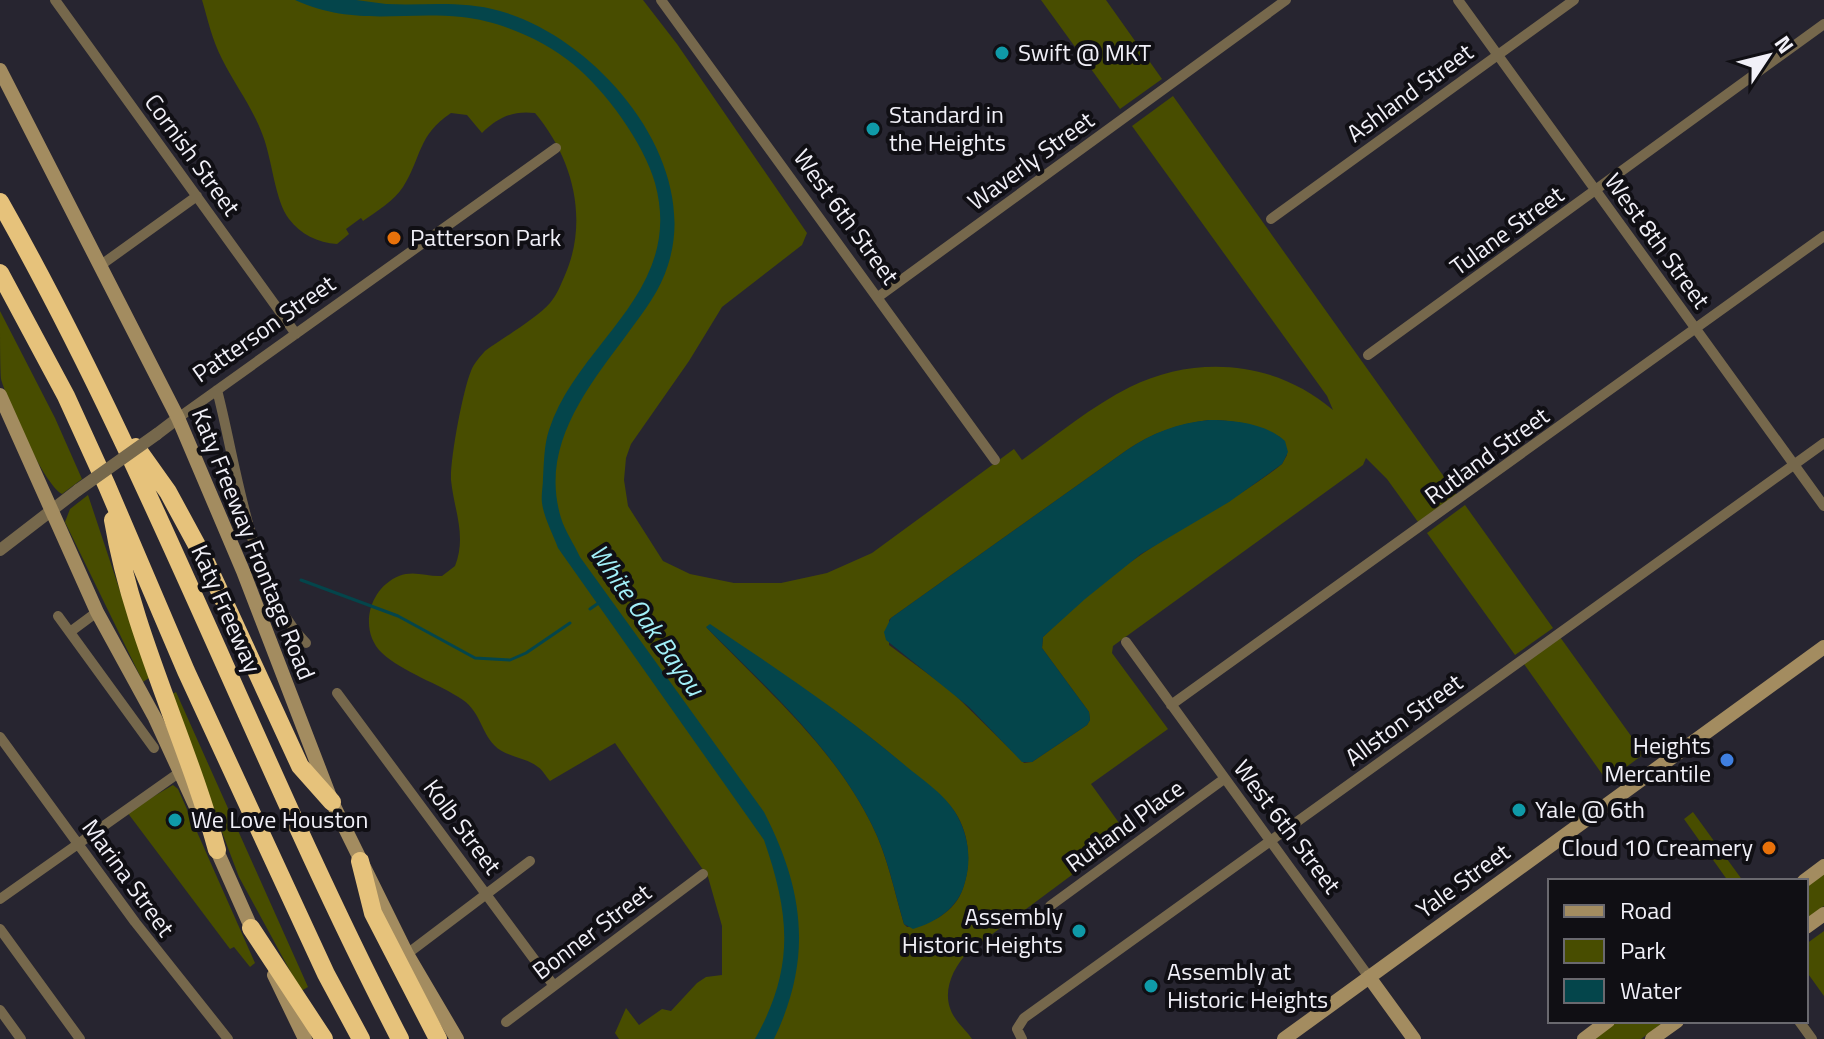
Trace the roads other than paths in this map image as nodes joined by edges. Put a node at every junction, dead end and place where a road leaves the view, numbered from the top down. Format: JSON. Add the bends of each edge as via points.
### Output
{"nodes":[{"id":1,"x":55,"y":0,"type":"edge"},
{"id":2,"x":661,"y":0,"type":"edge"},
{"id":3,"x":1286,"y":0,"type":"edge"},
{"id":4,"x":1458,"y":0,"type":"edge"},
{"id":5,"x":1574,"y":0,"type":"edge"},
{"id":6,"x":1824,"y":24,"type":"edge"},
{"id":7,"x":1497,"y":55,"type":"junction"},
{"id":8,"x":0,"y":70,"type":"edge"},
{"id":9,"x":556,"y":148,"type":"dead end"},
{"id":10,"x":1597,"y":191,"type":"junction"},
{"id":11,"x":197,"y":196,"type":"junction"},
{"id":12,"x":0,"y":202,"type":"edge"},
{"id":13,"x":1271,"y":219,"type":"dead end"},
{"id":14,"x":1824,"y":236,"type":"edge"},
{"id":15,"x":101,"y":265,"type":"junction"},
{"id":16,"x":0,"y":273,"type":"edge"},
{"id":17,"x":878,"y":297,"type":"junction"},
{"id":18,"x":1696,"y":329,"type":"junction"},
{"id":19,"x":296,"y":334,"type":"junction"},
{"id":20,"x":1368,"y":355,"type":"dead end"},
{"id":21,"x":217,"y":390,"type":"junction"},
{"id":22,"x":0,"y":395,"type":"edge"},
{"id":23,"x":113,"y":416,"type":"junction"},
{"id":24,"x":178,"y":418,"type":"junction"},
{"id":25,"x":1824,"y":443,"type":"edge"},
{"id":26,"x":995,"y":460,"type":"dead end"},
{"id":27,"x":1794,"y":465,"type":"junction"},
{"id":28,"x":107,"y":486,"type":"junction"},
{"id":29,"x":1824,"y":506,"type":"edge"},
{"id":30,"x":53,"y":508,"type":"junction"},
{"id":31,"x":0,"y":550,"type":"edge"},
{"id":32,"x":97,"y":612,"type":"junction"},
{"id":33,"x":58,"y":616,"type":"dead end"},
{"id":34,"x":70,"y":632,"type":"junction"},
{"id":35,"x":1126,"y":642,"type":"dead end"},
{"id":36,"x":306,"y":643,"type":"dead end"},
{"id":37,"x":1824,"y":647,"type":"edge"},
{"id":38,"x":337,"y":693,"type":"dead end"},
{"id":39,"x":1171,"y":705,"type":"junction"},
{"id":40,"x":0,"y":737,"type":"edge"},
{"id":41,"x":154,"y":748,"type":"dead end"},
{"id":42,"x":180,"y":772,"type":"junction"},
{"id":43,"x":1224,"y":779,"type":"junction"},
{"id":44,"x":332,"y":802,"type":"junction"},
{"id":45,"x":1270,"y":842,"type":"junction"},
{"id":46,"x":78,"y":843,"type":"junction"},
{"id":47,"x":217,"y":850,"type":"junction"},
{"id":48,"x":360,"y":861,"type":"junction"},
{"id":49,"x":530,"y":861,"type":"dead end"},
{"id":50,"x":1824,"y":866,"type":"edge"},
{"id":51,"x":703,"y":874,"type":"dead end"},
{"id":52,"x":1807,"y":879,"type":"edge"},
{"id":53,"x":487,"y":894,"type":"junction"},
{"id":54,"x":0,"y":899,"type":"edge"},
{"id":55,"x":1050,"y":906,"type":"dead end"},
{"id":56,"x":251,"y":928,"type":"junction"},
{"id":57,"x":1,"y":934,"type":"edge"},
{"id":58,"x":407,"y":954,"type":"junction"},
{"id":59,"x":1369,"y":977,"type":"junction"},
{"id":60,"x":554,"y":986,"type":"junction"},
{"id":61,"x":0,"y":1010,"type":"edge"},
{"id":62,"x":506,"y":1022,"type":"dead end"},
{"id":63,"x":1605,"y":1023,"type":"edge"},
{"id":64,"x":1674,"y":1023,"type":"edge"},
{"id":65,"x":1020,"y":1037,"type":"edge"},
{"id":66,"x":21,"y":1039,"type":"edge"},
{"id":67,"x":80,"y":1039,"type":"edge"},
{"id":68,"x":228,"y":1039,"type":"edge"},
{"id":69,"x":305,"y":1039,"type":"edge"},
{"id":70,"x":324,"y":1039,"type":"edge"},
{"id":71,"x":361,"y":1039,"type":"edge"},
{"id":72,"x":400,"y":1039,"type":"edge"},
{"id":73,"x":438,"y":1039,"type":"edge"},
{"id":74,"x":457,"y":1039,"type":"edge"},
{"id":75,"x":1284,"y":1039,"type":"edge"},
{"id":76,"x":1414,"y":1039,"type":"edge"},
{"id":77,"x":1584,"y":1039,"type":"edge"},
{"id":78,"x":1652,"y":1039,"type":"edge"}],
"edges":[{"from":1,"to":11,"type":"street","name":"Cornish Street"},
{"from":2,"to":17,"type":"street","name":"West 6th Street"},
{"from":3,"to":17,"type":"street","name":"Waverly Street"},
{"from":4,"to":7,"type":"street","name":"West 8th Street"},
{"from":5,"to":7,"type":"street","name":"Ashland Street"},
{"from":6,"to":10,"type":"street","name":"Tulane Street"},
{"from":7,"to":10,"type":"street","name":"West 8th Street"},
{"from":7,"to":13,"type":"street","name":"Ashland Street"},
{"from":8,"to":15,"type":"main road","name":"Katy Freeway Frontage Road"},
{"from":9,"to":19,"type":"street","name":"Patterson Street"},
{"from":10,"to":18,"type":"street","name":"West 8th Street"},
{"from":10,"to":20,"type":"street","name":"Tulane Street"},
{"from":11,"to":15,"type":"street"},
{"from":11,"to":19,"type":"street","name":"Cornish Street"},
{"from":12,"to":23,"type":"highway","name":"Katy Freeway"},
{"from":14,"to":18,"type":"street","name":"Rutland Street"},
{"from":15,"to":24,"type":"main road","name":"Katy Freeway Frontage Road"},
{"from":16,"to":28,"type":"highway"},
{"from":17,"to":26,"type":"street","name":"West 6th Street"},
{"from":18,"to":27,"type":"street","name":"West 8th Street"},
{"from":18,"to":39,"type":"street","name":"Rutland Street"},
{"from":19,"to":21,"type":"street","name":"Patterson Street"},
{"from":21,"to":24,"type":"street","name":"Patterson Street"},
{"from":21,"to":36,"type":"street","via":[[267,579],[285,620]]},
{"from":22,"to":30,"type":"main road"},
{"from":23,"to":44,"type":"highway","via":[[168,492],[300,766]]},
{"from":23,"to":72,"type":"highway","name":"Katy Freeway","via":[[329,898]]},
{"from":24,"to":30,"type":"street","name":"Patterson Street","bridge":true},
{"from":24,"to":44,"type":"main road","name":"Katy Freeway Frontage Road"},
{"from":25,"to":27,"type":"street","name":"Allston Street"},
{"from":27,"to":29,"type":"street","name":"West 8th Street"},
{"from":27,"to":45,"type":"street","name":"Allston Street"},
{"from":28,"to":47,"type":"highway","via":[[121,566],[202,793]]},
{"from":28,"to":71,"type":"highway","via":[[186,671]]},
{"from":30,"to":31,"type":"street","name":"Patterson Street"},
{"from":30,"to":32,"type":"main road"},
{"from":32,"to":34,"type":"street"},
{"from":32,"to":42,"type":"main road"},
{"from":33,"to":34,"type":"street"},
{"from":34,"to":41,"type":"street"},
{"from":35,"to":39,"type":"street","name":"West 6th Street"},
{"from":37,"to":59,"type":"main road","name":"Yale Street"},
{"from":38,"to":53,"type":"street","name":"Kolb Street"},
{"from":39,"to":43,"type":"street","name":"West 6th Street"},
{"from":40,"to":46,"type":"street","name":"Marina Street"},
{"from":42,"to":46,"type":"street"},
{"from":42,"to":47,"type":"main road"},
{"from":43,"to":45,"type":"street","name":"West 6th Street"},
{"from":43,"to":55,"type":"street","name":"Rutland Place"},
{"from":44,"to":48,"type":"main road","name":"Katy Freeway Frontage Road"},
{"from":45,"to":59,"type":"street","name":"West 6th Street"},
{"from":45,"to":65,"type":"street","name":"Allston Street","via":[[1024,1018],[1017,1029]]},
{"from":46,"to":54,"type":"street"},
{"from":46,"to":68,"type":"street","name":"Marina Street"},
{"from":47,"to":56,"type":"main road"},
{"from":48,"to":58,"type":"main road","name":"Katy Freeway Frontage Road"},
{"from":48,"to":73,"type":"highway","via":[[373,913]]},
{"from":49,"to":53,"type":"street"},
{"from":50,"to":52,"type":"main road"},
{"from":51,"to":60,"type":"street","name":"Bonner Street"},
{"from":53,"to":58,"type":"street"},
{"from":53,"to":60,"type":"street","name":"Kolb Street"},
{"from":56,"to":69,"type":"main road"},
{"from":56,"to":70,"type":"highway"},
{"from":57,"to":67,"type":"street"},
{"from":58,"to":74,"type":"main road","name":"Katy Freeway Frontage Road"},
{"from":59,"to":75,"type":"main road","name":"Yale Street"},
{"from":59,"to":76,"type":"main road","name":"West 6th Street"},
{"from":60,"to":62,"type":"street","name":"Bonner Street"},
{"from":61,"to":66,"type":"street"},
{"from":63,"to":77,"type":"main road"},
{"from":64,"to":78,"type":"main road"}]}
